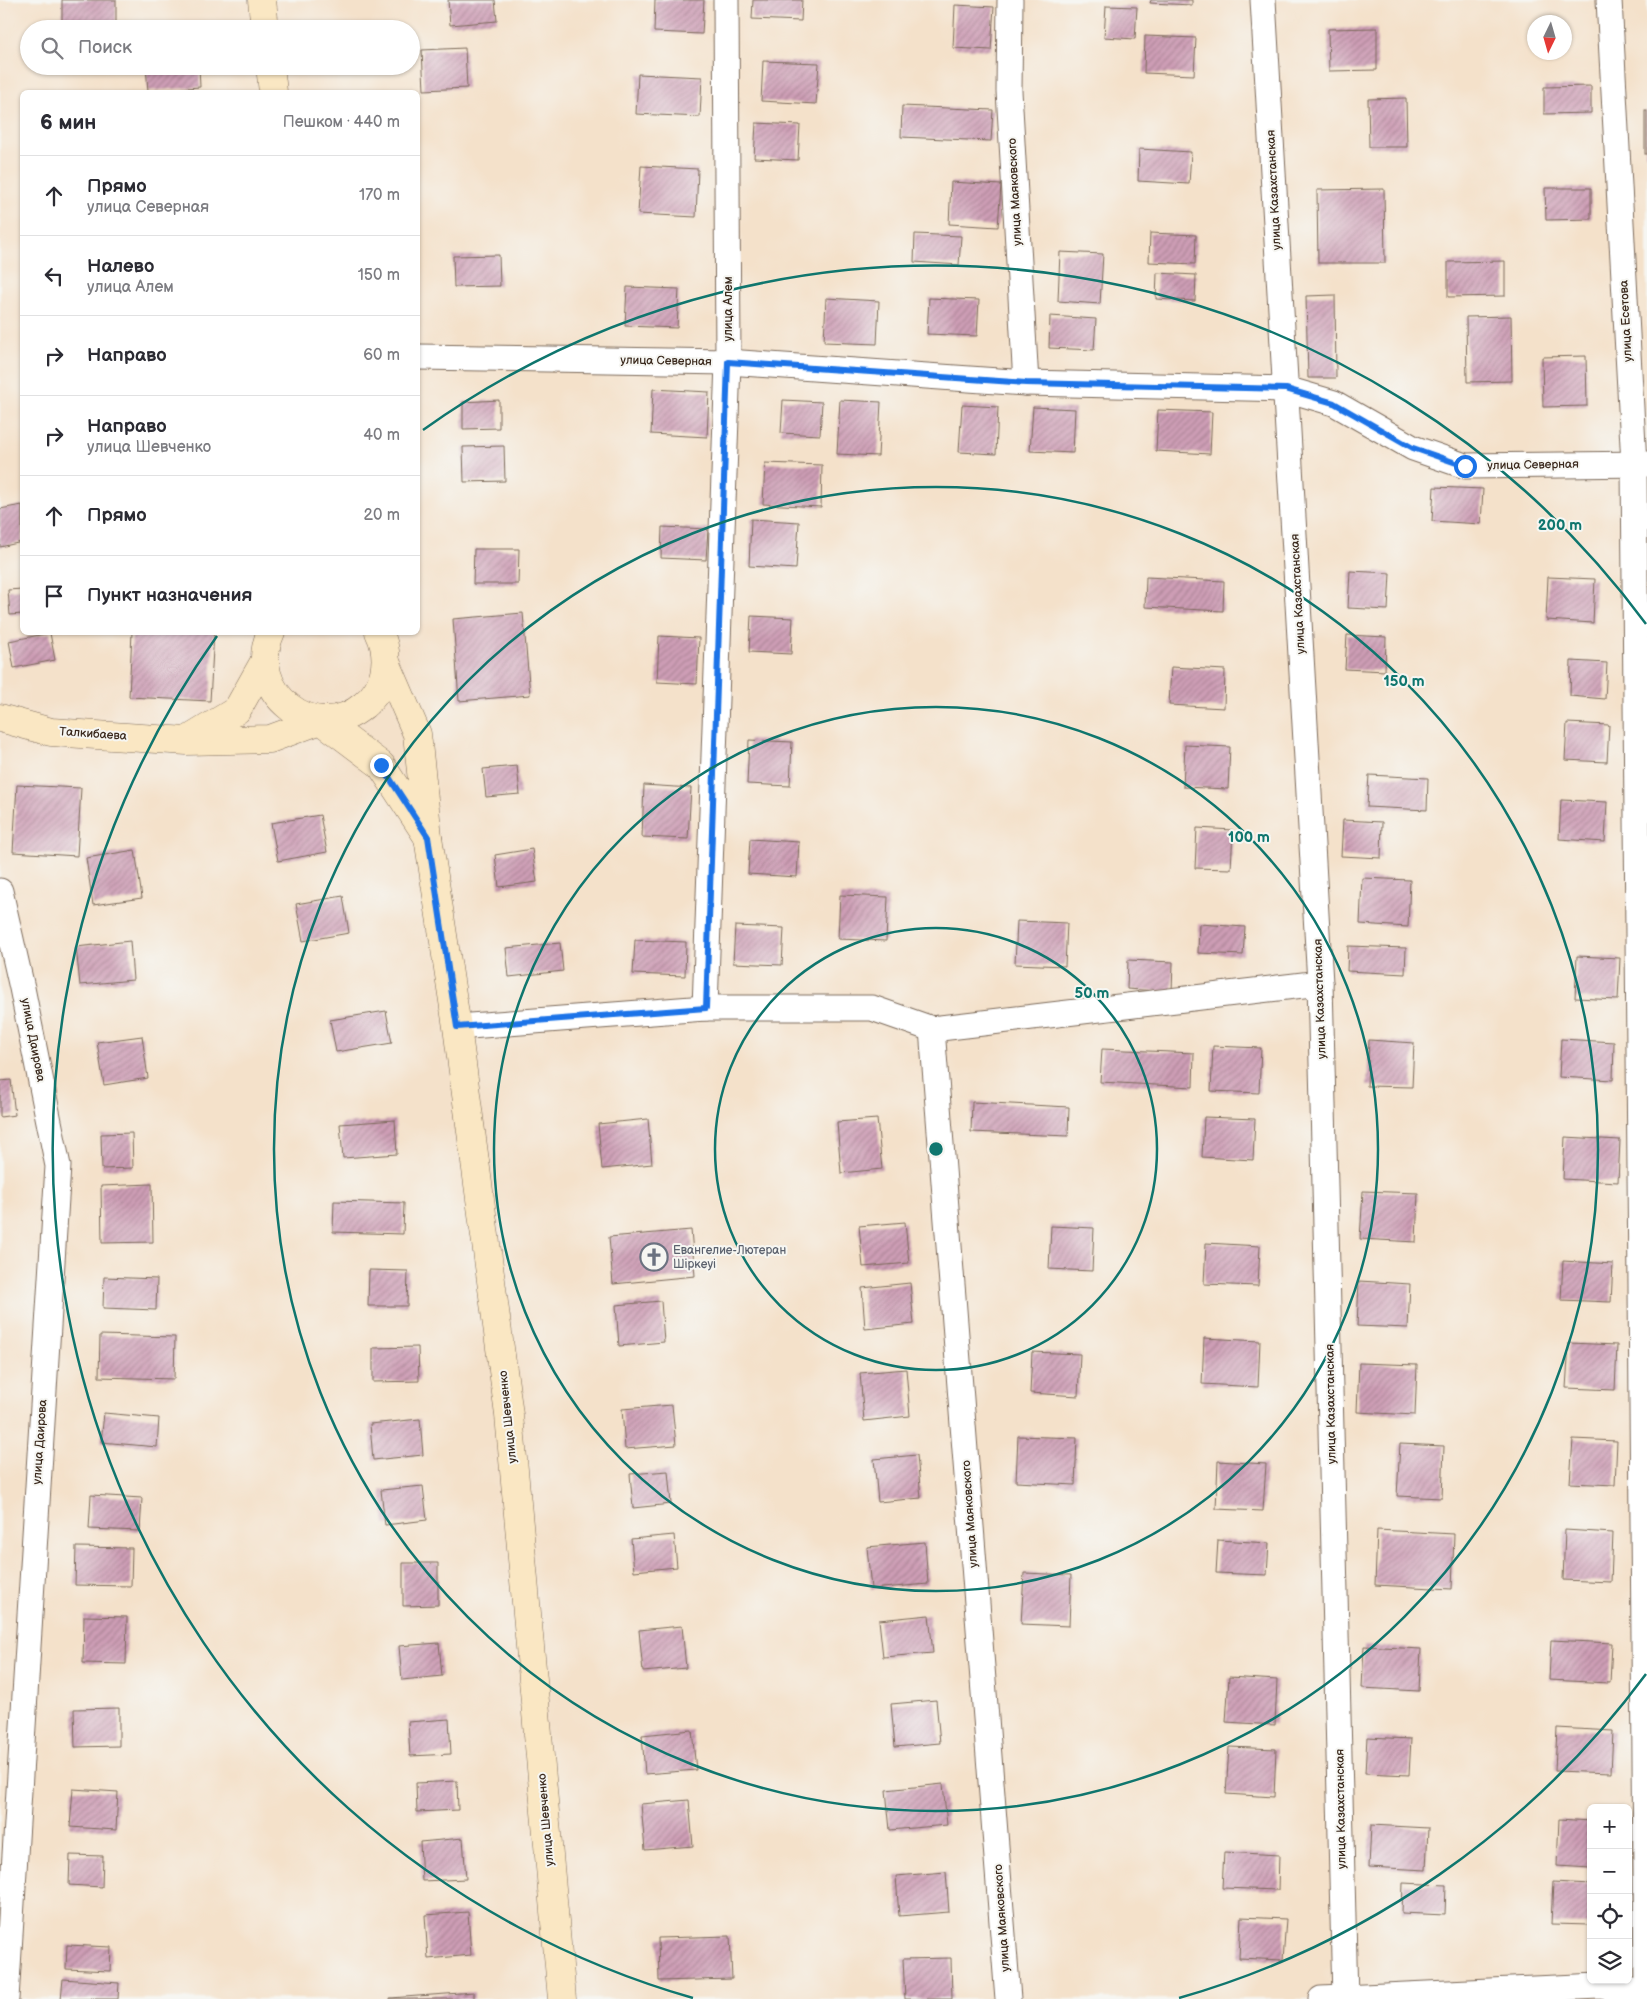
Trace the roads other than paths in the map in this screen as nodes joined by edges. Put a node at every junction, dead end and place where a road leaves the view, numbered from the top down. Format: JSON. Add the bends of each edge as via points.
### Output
{"nodes":[{"id":1,"x":262,"y":0,"type":"edge"},
{"id":2,"x":726,"y":0,"type":"edge"},
{"id":3,"x":1010,"y":0,"type":"edge"},
{"id":4,"x":1263,"y":0,"type":"edge"},
{"id":5,"x":1609,"y":0,"type":"edge"},
{"id":6,"x":264,"y":20,"type":"edge"},
{"id":7,"x":271,"y":75,"type":"edge"},
{"id":8,"x":273,"y":90,"type":"edge"},
{"id":9,"x":420,"y":358,"type":"edge"},
{"id":10,"x":728,"y":362,"type":"junction"},
{"id":11,"x":1026,"y":383,"type":"junction"},
{"id":12,"x":1286,"y":389,"type":"junction"},
{"id":13,"x":1641,"y":464,"type":"edge"},
{"id":14,"x":270,"y":635,"type":"edge"},
{"id":15,"x":380,"y":635,"type":"edge"},
{"id":16,"x":264,"y":662,"type":"junction"},
{"id":17,"x":386,"y":662,"type":"junction"},
{"id":18,"x":0,"y":718,"type":"edge"},
{"id":19,"x":321,"y":720,"type":"junction"},
{"id":20,"x":187,"y":741,"type":"junction"},
{"id":21,"x":428,"y":837,"type":"junction"},
{"id":22,"x":0,"y":891,"type":"edge"},
{"id":23,"x":1320,"y":983,"type":"junction"},
{"id":24,"x":706,"y":1008,"type":"junction"},
{"id":25,"x":457,"y":1027,"type":"junction"},
{"id":26,"x":932,"y":1029,"type":"junction"},
{"id":27,"x":1647,"y":1993,"type":"edge"},
{"id":28,"x":1345,"y":1998,"type":"edge"},
{"id":29,"x":6,"y":1999,"type":"edge"},
{"id":30,"x":562,"y":1999,"type":"edge"},
{"id":31,"x":1008,"y":1999,"type":"edge"},
{"id":32,"x":1321,"y":1999,"type":"edge"}],
"edges":[{"from":1,"to":6,"type":"street"},
{"from":2,"to":10,"type":"street","name":"улица Алем"},
{"from":3,"to":11,"type":"street","name":"улица Маяковского","via":[[1009,91]]},
{"from":4,"to":12,"type":"street","name":"улица Казахстанская"},
{"from":5,"to":13,"type":"street","name":"улица Есетова"},
{"from":7,"to":8,"type":"street"},
{"from":9,"to":10,"type":"street","name":"улица Северная"},
{"from":10,"to":11,"type":"street","name":"улица Северная"},
{"from":10,"to":24,"type":"street","name":"улица Алем"},
{"from":11,"to":12,"type":"street","name":"улица Северная"},
{"from":12,"to":13,"type":"street","name":"улица Северная","via":[[1334,403],[1413,448],[1465,466]]},
{"from":12,"to":23,"type":"street","name":"улица Казахстанская"},
{"from":13,"to":27,"type":"street","name":"улица Есетова"},
{"from":14,"to":16,"type":"street"},
{"from":15,"to":17,"type":"street","name":"улица Шевченко"},
{"from":16,"to":19,"type":"street","via":[[267,678],[288,707],[304,716]]},
{"from":16,"to":20,"type":"street","via":[[237,710]]},
{"from":17,"to":19,"type":"street","name":"Талкибаева","via":[[382,681],[372,698],[358,711],[340,718]]},
{"from":17,"to":21,"type":"street","name":"улица Шевченко","via":[[417,734]]},
{"from":18,"to":20,"type":"street","name":"Талкибаева","via":[[51,732]]},
{"from":19,"to":20,"type":"street","name":"Талкибаева","via":[[270,739]]},
{"from":19,"to":21,"type":"street","via":[[381,765]]},
{"from":21,"to":25,"type":"street","name":"улица Шевченко"},
{"from":22,"to":29,"type":"street","name":"улица Даирова","via":[[58,1166]]},
{"from":23,"to":26,"type":"street"},
{"from":23,"to":28,"type":"street","name":"улица Казахстанская"},
{"from":24,"to":25,"type":"street"},
{"from":24,"to":26,"type":"street","via":[[872,1008]]},
{"from":25,"to":30,"type":"street","name":"улица Шевченко","via":[[508,1415]]},
{"from":26,"to":31,"type":"street","name":"улица Маяковского"},
{"from":27,"to":28,"type":"street","via":[[1599,1986]]},
{"from":28,"to":32,"type":"street"}]}
